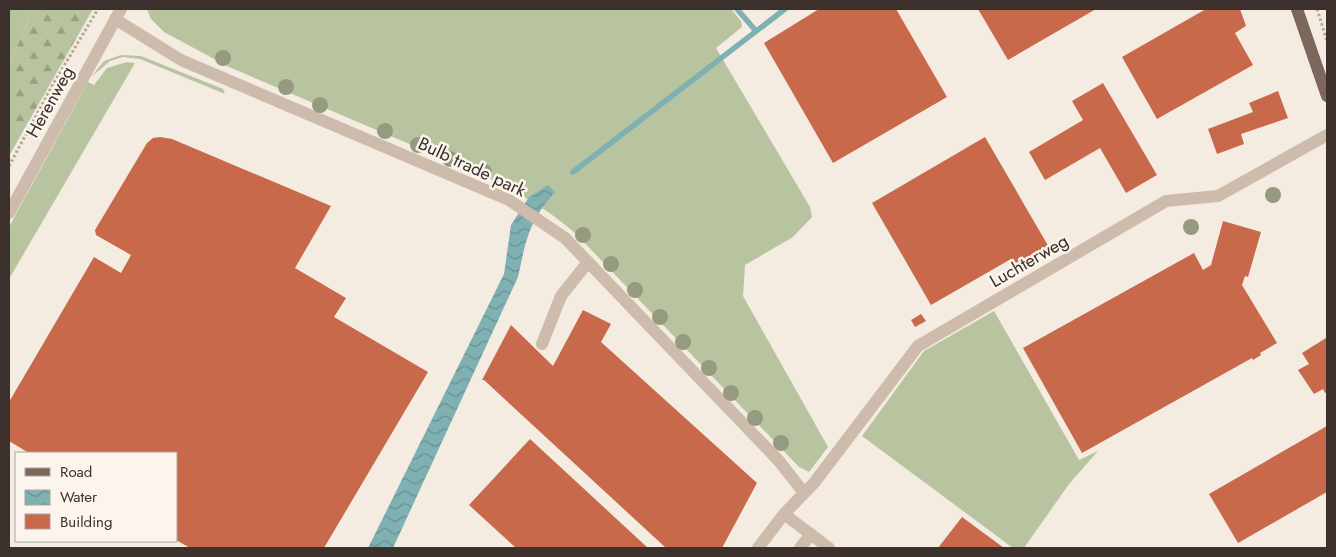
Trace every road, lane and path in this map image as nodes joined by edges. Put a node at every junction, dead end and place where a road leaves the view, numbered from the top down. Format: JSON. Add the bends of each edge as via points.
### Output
{"nodes":[{"id":1,"x":98,"y":9,"type":"edge"},
{"id":2,"x":1297,"y":9,"type":"edge"},
{"id":3,"x":1317,"y":9,"type":"edge"},
{"id":4,"x":118,"y":14,"type":"edge"},
{"id":5,"x":1327,"y":41,"type":"edge"},
{"id":6,"x":1327,"y":96,"type":"edge"},
{"id":7,"x":1327,"y":135,"type":"edge"},
{"id":8,"x":9,"y":166,"type":"edge"},
{"id":9,"x":9,"y":213,"type":"edge"},
{"id":10,"x":588,"y":262,"type":"junction"},
{"id":11,"x":542,"y":344,"type":"dead end"},
{"id":12,"x":804,"y":493,"type":"junction"},
{"id":13,"x":784,"y":514,"type":"junction"},
{"id":14,"x":811,"y":534,"type":"junction"},
{"id":15,"x":758,"y":548,"type":"edge"},
{"id":16,"x":800,"y":548,"type":"edge"},
{"id":17,"x":829,"y":548,"type":"edge"}],
"edges":[{"from":1,"to":8,"type":"path","name":"Herenweg"},
{"from":2,"to":6,"type":"main road"},
{"from":3,"to":5,"type":"path"},
{"from":4,"to":9,"type":"street","name":"Herenweg"},
{"from":4,"to":10,"type":"street","name":"Bulb trade park","via":[[181,60],[508,200],[565,238]]},
{"from":7,"to":12,"type":"street","name":"Luchterweg","via":[[1218,196],[1166,201],[918,346]]},
{"from":10,"to":11,"type":"street","via":[[561,296]]},
{"from":10,"to":12,"type":"street","name":"Bulb trade park","via":[[779,461]]},
{"from":12,"to":13,"type":"street"},
{"from":13,"to":14,"type":"street"},
{"from":13,"to":15,"type":"street"},
{"from":14,"to":16,"type":"street"},
{"from":14,"to":17,"type":"street"}]}
